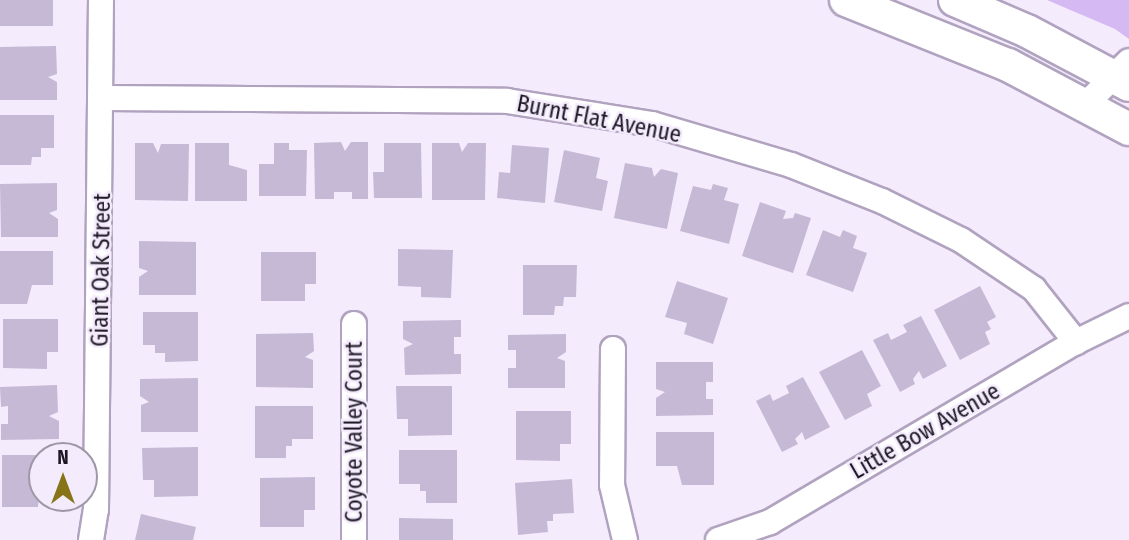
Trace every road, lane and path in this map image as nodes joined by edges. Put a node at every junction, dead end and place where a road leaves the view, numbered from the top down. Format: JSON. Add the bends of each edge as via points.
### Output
{"nodes":[{"id":1,"x":101,"y":0,"type":"edge"},
{"id":2,"x":845,"y":0,"type":"edge"},
{"id":3,"x":955,"y":0,"type":"edge"},
{"id":4,"x":1124,"y":75,"type":"edge"},
{"id":5,"x":104,"y":98,"type":"junction"},
{"id":6,"x":1085,"y":104,"type":"junction"},
{"id":7,"x":1129,"y":129,"type":"edge"},
{"id":8,"x":1129,"y":316,"type":"edge"},
{"id":9,"x":354,"y":324,"type":"dead end"},
{"id":10,"x":1076,"y":342,"type":"junction"},
{"id":11,"x":613,"y":349,"type":"dead end"},
{"id":12,"x":91,"y":540,"type":"edge"},
{"id":13,"x":354,"y":540,"type":"edge"},
{"id":14,"x":625,"y":540,"type":"edge"},
{"id":15,"x":718,"y":540,"type":"edge"}],
"edges":[{"from":1,"to":5,"type":"street","name":"Giant Oak Street"},
{"from":2,"to":6,"type":"main road","via":[[1009,65]]},
{"from":3,"to":4,"type":"main road"},
{"from":4,"to":6,"type":"street"},
{"from":5,"to":10,"type":"street","name":"Burnt Flat Avenue","via":[[507,101],[652,124],[791,166],[882,201],[961,240],[1034,289]]},
{"from":5,"to":12,"type":"street","name":"Giant Oak Street","via":[[96,510]]},
{"from":6,"to":7,"type":"main road"},
{"from":8,"to":10,"type":"street","name":"Little Bow Avenue"},
{"from":9,"to":13,"type":"street","name":"Coyote Valley Court"},
{"from":10,"to":15,"type":"street","name":"Little Bow Avenue","via":[[770,522]]},
{"from":11,"to":14,"type":"street","via":[[612,485]]}]}
